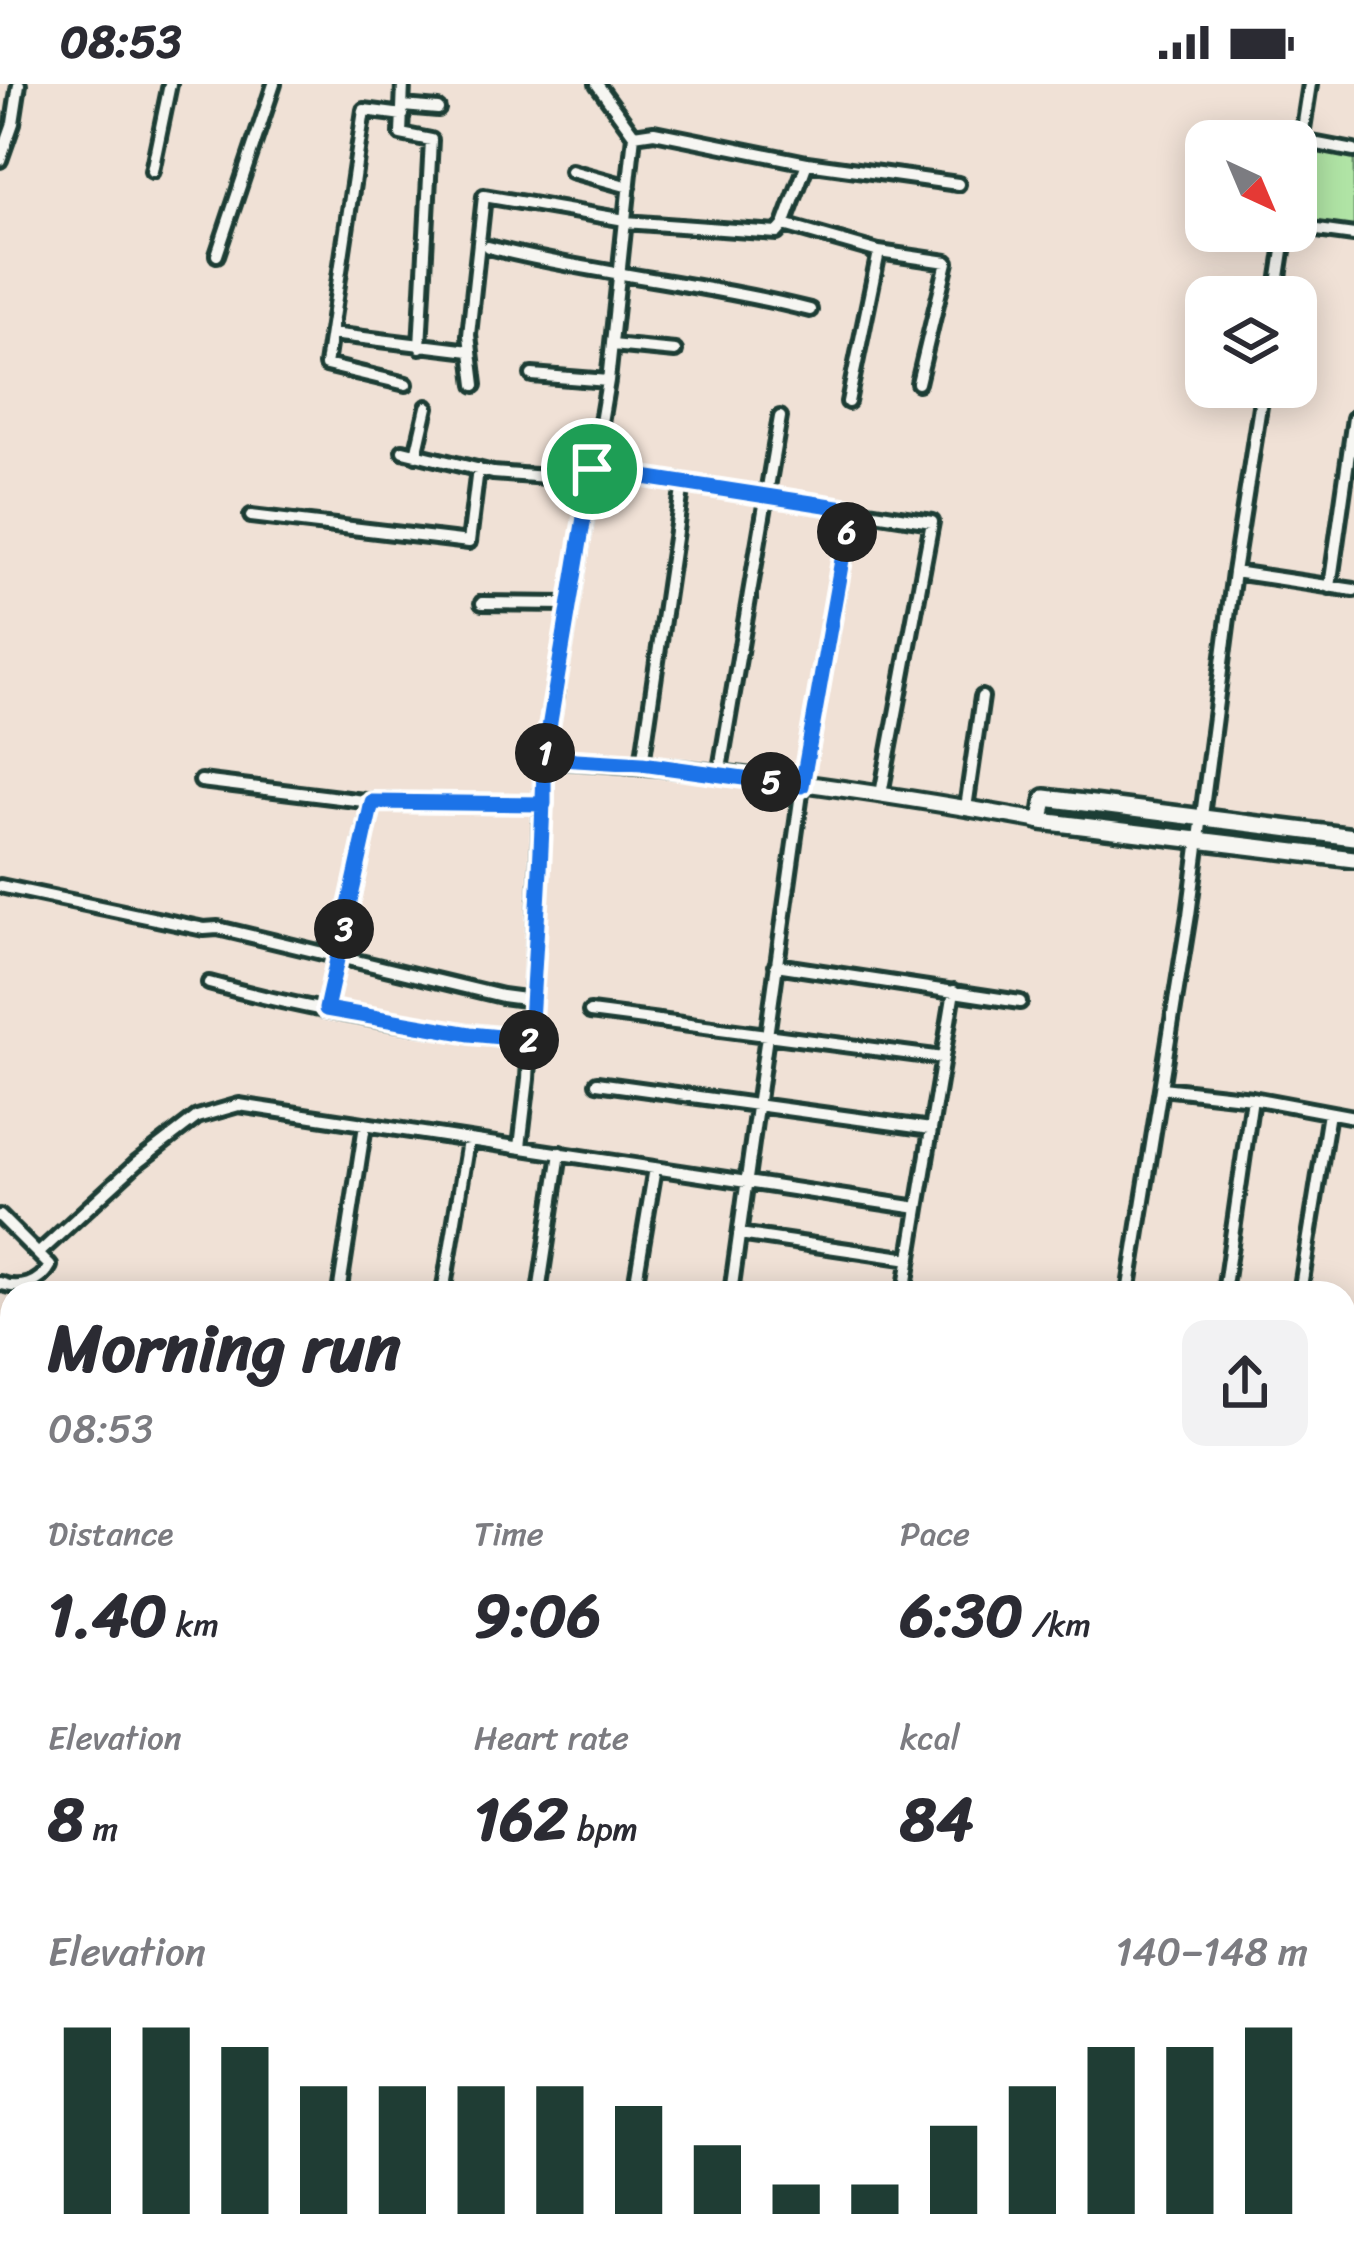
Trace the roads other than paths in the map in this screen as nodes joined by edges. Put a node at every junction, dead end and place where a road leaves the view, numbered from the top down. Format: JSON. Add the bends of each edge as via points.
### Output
{"nodes":[{"id":1,"x":19,"y":84,"type":"edge"},
{"id":2,"x":170,"y":84,"type":"edge"},
{"id":3,"x":274,"y":84,"type":"edge"},
{"id":4,"x":403,"y":84,"type":"edge"},
{"id":5,"x":597,"y":84,"type":"edge"},
{"id":6,"x":1310,"y":84,"type":"edge"},
{"id":7,"x":438,"y":109,"type":"dead end"},
{"id":8,"x":403,"y":110,"type":"junction"},
{"id":9,"x":1305,"y":120,"type":"edge"},
{"id":10,"x":634,"y":135,"type":"junction"},
{"id":11,"x":1317,"y":144,"type":"edge"},
{"id":12,"x":1354,"y":151,"type":"edge"},
{"id":13,"x":0,"y":160,"type":"edge"},
{"id":14,"x":806,"y":163,"type":"junction"},
{"id":15,"x":152,"y":171,"type":"dead end"},
{"id":16,"x":571,"y":171,"type":"dead end"},
{"id":17,"x":958,"y":184,"type":"dead end"},
{"id":18,"x":629,"y":187,"type":"junction"},
{"id":19,"x":625,"y":221,"type":"junction"},
{"id":20,"x":784,"y":225,"type":"junction"},
{"id":21,"x":1317,"y":230,"type":"edge"},
{"id":22,"x":1354,"y":235,"type":"edge"},
{"id":23,"x":488,"y":248,"type":"dead end"},
{"id":24,"x":879,"y":252,"type":"junction"},
{"id":25,"x":217,"y":255,"type":"dead end"},
{"id":26,"x":620,"y":274,"type":"junction"},
{"id":27,"x":810,"y":310,"type":"dead end"},
{"id":28,"x":331,"y":334,"type":"junction"},
{"id":29,"x":612,"y":345,"type":"junction"},
{"id":30,"x":420,"y":347,"type":"junction"},
{"id":31,"x":470,"y":351,"type":"junction"},
{"id":32,"x":675,"y":351,"type":"dead end"},
{"id":33,"x":532,"y":375,"type":"dead end"},
{"id":34,"x":608,"y":381,"type":"junction"},
{"id":35,"x":918,"y":383,"type":"dead end"},
{"id":36,"x":406,"y":384,"type":"dead end"},
{"id":37,"x":475,"y":386,"type":"dead end"},
{"id":38,"x":848,"y":402,"type":"dead end"},
{"id":39,"x":427,"y":407,"type":"dead end"},
{"id":40,"x":1259,"y":408,"type":"edge"},
{"id":41,"x":780,"y":417,"type":"dead end"},
{"id":42,"x":1354,"y":418,"type":"edge"},
{"id":43,"x":478,"y":469,"type":"junction"},
{"id":44,"x":591,"y":474,"type":"junction"},
{"id":45,"x":683,"y":483,"type":"junction"},
{"id":46,"x":767,"y":496,"type":"junction"},
{"id":47,"x":851,"y":509,"type":"junction"},
{"id":48,"x":251,"y":516,"type":"dead end"},
{"id":49,"x":1234,"y":572,"type":"junction"},
{"id":50,"x":1330,"y":587,"type":"junction"},
{"id":51,"x":1354,"y":590,"type":"edge"},
{"id":52,"x":482,"y":603,"type":"dead end"},
{"id":53,"x":569,"y":604,"type":"junction"},
{"id":54,"x":982,"y":697,"type":"dead end"},
{"id":55,"x":544,"y":758,"type":"junction"},
{"id":56,"x":642,"y":764,"type":"junction"},
{"id":57,"x":718,"y":776,"type":"junction"},
{"id":58,"x":201,"y":781,"type":"dead end"},
{"id":59,"x":802,"y":786,"type":"junction"},
{"id":60,"x":881,"y":794,"type":"junction"},
{"id":61,"x":372,"y":802,"type":"junction"},
{"id":62,"x":544,"y":804,"type":"junction"},
{"id":63,"x":966,"y":808,"type":"junction"},
{"id":64,"x":1202,"y":818,"type":"junction"},
{"id":65,"x":1041,"y":821,"type":"junction"},
{"id":66,"x":1354,"y":837,"type":"edge"},
{"id":67,"x":1201,"y":839,"type":"junction"},
{"id":68,"x":1354,"y":860,"type":"edge"},
{"id":69,"x":0,"y":886,"type":"edge"},
{"id":70,"x":338,"y":956,"type":"junction"},
{"id":71,"x":776,"y":965,"type":"junction"},
{"id":72,"x":209,"y":983,"type":"dead end"},
{"id":73,"x":954,"y":991,"type":"junction"},
{"id":74,"x":532,"y":1000,"type":"junction"},
{"id":75,"x":1020,"y":1002,"type":"dead end"},
{"id":76,"x":326,"y":1009,"type":"junction"},
{"id":77,"x":590,"y":1012,"type":"dead end"},
{"id":78,"x":766,"y":1035,"type":"junction"},
{"id":79,"x":530,"y":1040,"type":"junction"},
{"id":80,"x":943,"y":1058,"type":"junction"},
{"id":81,"x":597,"y":1083,"type":"dead end"},
{"id":82,"x":1162,"y":1088,"type":"junction"},
{"id":83,"x":1252,"y":1098,"type":"junction"},
{"id":84,"x":757,"y":1106,"type":"junction"},
{"id":85,"x":1329,"y":1112,"type":"junction"},
{"id":86,"x":1354,"y":1117,"type":"edge"},
{"id":87,"x":365,"y":1125,"type":"junction"},
{"id":88,"x":931,"y":1129,"type":"junction"},
{"id":89,"x":468,"y":1141,"type":"junction"},
{"id":90,"x":520,"y":1148,"type":"junction"},
{"id":91,"x":560,"y":1153,"type":"junction"},
{"id":92,"x":655,"y":1168,"type":"junction"},
{"id":93,"x":746,"y":1180,"type":"junction"},
{"id":94,"x":918,"y":1208,"type":"junction"},
{"id":95,"x":0,"y":1216,"type":"edge"},
{"id":96,"x":739,"y":1234,"type":"junction"},
{"id":97,"x":39,"y":1253,"type":"junction"},
{"id":98,"x":910,"y":1259,"type":"junction"},
{"id":99,"x":34,"y":1281,"type":"edge"},
{"id":100,"x":341,"y":1281,"type":"edge"},
{"id":101,"x":445,"y":1281,"type":"edge"},
{"id":102,"x":540,"y":1281,"type":"edge"},
{"id":103,"x":636,"y":1281,"type":"edge"},
{"id":104,"x":732,"y":1281,"type":"edge"},
{"id":105,"x":906,"y":1281,"type":"edge"},
{"id":106,"x":1130,"y":1281,"type":"edge"},
{"id":107,"x":1226,"y":1281,"type":"edge"},
{"id":108,"x":1302,"y":1281,"type":"edge"}],
"edges":[{"from":1,"to":13,"type":"street"},
{"from":2,"to":15,"type":"street"},
{"from":3,"to":25,"type":"street"},
{"from":4,"to":8,"type":"street"},
{"from":5,"to":10,"type":"street"},
{"from":6,"to":9,"type":"street"},
{"from":7,"to":8,"type":"street"},
{"from":8,"to":28,"type":"street","via":[[364,110]]},
{"from":8,"to":30,"type":"street","via":[[402,135],[431,140]]},
{"from":10,"to":14,"type":"street","via":[[654,132]]},
{"from":10,"to":18,"type":"street"},
{"from":11,"to":12,"type":"street"},
{"from":14,"to":17,"type":"street"},
{"from":14,"to":20,"type":"street"},
{"from":16,"to":18,"type":"street"},
{"from":18,"to":19,"type":"street"},
{"from":19,"to":20,"type":"street","via":[[777,232]]},
{"from":19,"to":26,"type":"street"},
{"from":19,"to":31,"type":"street","via":[[484,196]]},
{"from":20,"to":24,"type":"street"},
{"from":21,"to":22,"type":"street"},
{"from":23,"to":26,"type":"street"},
{"from":24,"to":35,"type":"street","via":[[947,262]]},
{"from":24,"to":38,"type":"street"},
{"from":26,"to":27,"type":"street"},
{"from":26,"to":29,"type":"street"},
{"from":28,"to":30,"type":"street"},
{"from":28,"to":36,"type":"street","via":[[327,368]]},
{"from":29,"to":32,"type":"street"},
{"from":29,"to":34,"type":"street"},
{"from":30,"to":31,"type":"street"},
{"from":31,"to":37,"type":"street"},
{"from":33,"to":34,"type":"street"},
{"from":34,"to":44,"type":"street"},
{"from":39,"to":43,"type":"street","via":[[409,453]]},
{"from":40,"to":49,"type":"street"},
{"from":41,"to":46,"type":"street"},
{"from":42,"to":50,"type":"street"},
{"from":43,"to":44,"type":"street"},
{"from":43,"to":48,"type":"street","via":[[469,542]]},
{"from":44,"to":45,"type":"street"},
{"from":44,"to":53,"type":"street"},
{"from":45,"to":46,"type":"street"},
{"from":45,"to":56,"type":"street"},
{"from":46,"to":47,"type":"street"},
{"from":46,"to":57,"type":"street"},
{"from":47,"to":59,"type":"street"},
{"from":47,"to":60,"type":"street","via":[[932,522]]},
{"from":49,"to":50,"type":"street"},
{"from":49,"to":64,"type":"street"},
{"from":50,"to":51,"type":"street"},
{"from":52,"to":53,"type":"street"},
{"from":53,"to":55,"type":"street"},
{"from":54,"to":63,"type":"street"},
{"from":55,"to":56,"type":"street"},
{"from":55,"to":62,"type":"street"},
{"from":56,"to":57,"type":"street"},
{"from":57,"to":59,"type":"street"},
{"from":58,"to":61,"type":"street"},
{"from":59,"to":60,"type":"street"},
{"from":59,"to":71,"type":"street"},
{"from":60,"to":63,"type":"street"},
{"from":61,"to":62,"type":"street"},
{"from":61,"to":70,"type":"street"},
{"from":62,"to":74,"type":"street"},
{"from":63,"to":65,"type":"street"},
{"from":64,"to":65,"type":"main road","via":[[1045,798]]},
{"from":64,"to":66,"type":"main road"},
{"from":64,"to":67,"type":"street"},
{"from":65,"to":67,"type":"main road"},
{"from":67,"to":68,"type":"main road"},
{"from":67,"to":82,"type":"street"},
{"from":69,"to":70,"type":"street"},
{"from":70,"to":74,"type":"street"},
{"from":70,"to":76,"type":"street"},
{"from":71,"to":73,"type":"street"},
{"from":71,"to":78,"type":"street"},
{"from":72,"to":76,"type":"street"},
{"from":73,"to":75,"type":"street"},
{"from":73,"to":80,"type":"street"},
{"from":74,"to":79,"type":"street"},
{"from":76,"to":79,"type":"street"},
{"from":77,"to":78,"type":"street"},
{"from":78,"to":80,"type":"street"},
{"from":78,"to":84,"type":"street"},
{"from":79,"to":90,"type":"street"},
{"from":80,"to":88,"type":"street"},
{"from":81,"to":84,"type":"street"},
{"from":82,"to":83,"type":"street"},
{"from":82,"to":106,"type":"street"},
{"from":83,"to":85,"type":"street"},
{"from":83,"to":107,"type":"street"},
{"from":84,"to":88,"type":"street"},
{"from":84,"to":93,"type":"street"},
{"from":85,"to":86,"type":"street"},
{"from":85,"to":108,"type":"street"},
{"from":87,"to":89,"type":"street"},
{"from":87,"to":97,"type":"street","via":[[239,1105],[197,1117]]},
{"from":87,"to":100,"type":"street"},
{"from":88,"to":94,"type":"street"},
{"from":89,"to":90,"type":"street"},
{"from":89,"to":101,"type":"street"},
{"from":90,"to":91,"type":"street"},
{"from":91,"to":92,"type":"street"},
{"from":91,"to":102,"type":"street"},
{"from":92,"to":93,"type":"street"},
{"from":92,"to":103,"type":"street"},
{"from":93,"to":94,"type":"street"},
{"from":93,"to":96,"type":"street"},
{"from":94,"to":98,"type":"street"},
{"from":95,"to":97,"type":"street"},
{"from":96,"to":98,"type":"street"},
{"from":96,"to":104,"type":"street"},
{"from":97,"to":99,"type":"street","via":[[50,1266]]},
{"from":98,"to":105,"type":"street"}]}
